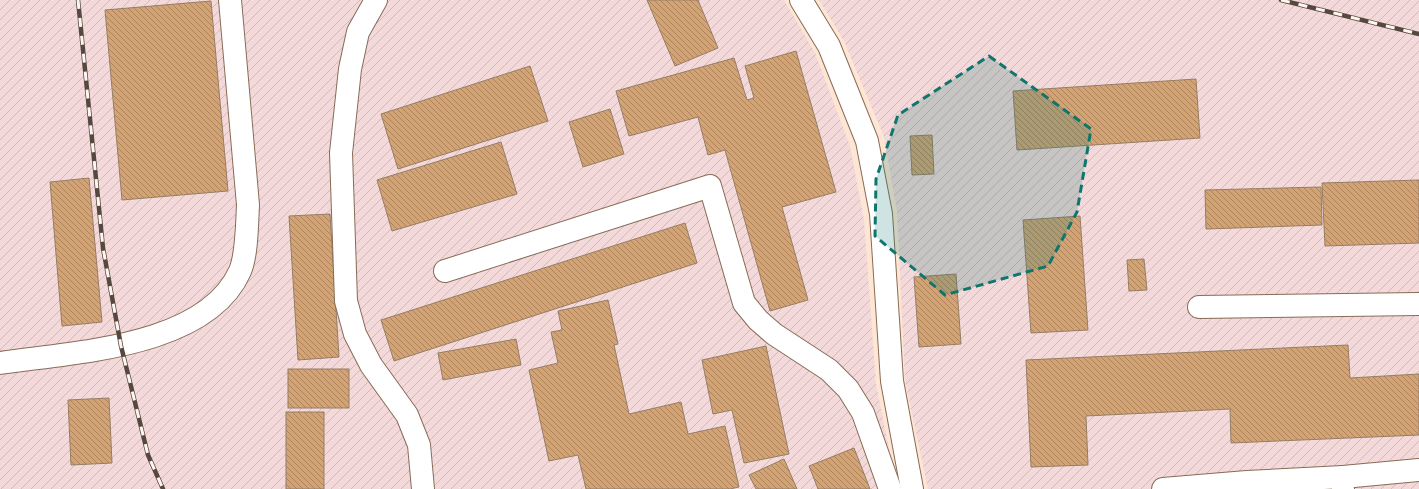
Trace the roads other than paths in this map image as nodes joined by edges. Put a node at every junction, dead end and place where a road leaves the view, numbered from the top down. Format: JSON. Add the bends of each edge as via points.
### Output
{"nodes":[{"id":1,"x":230,"y":0,"type":"edge"},
{"id":2,"x":376,"y":0,"type":"edge"},
{"id":3,"x":802,"y":0,"type":"edge"},
{"id":4,"x":445,"y":271,"type":"dead end"},
{"id":5,"x":1419,"y":304,"type":"edge"},
{"id":6,"x":1199,"y":307,"type":"dead end"},
{"id":7,"x":0,"y":363,"type":"edge"},
{"id":8,"x":1419,"y":470,"type":"edge"},
{"id":9,"x":1343,"y":483,"type":"edge"},
{"id":10,"x":423,"y":489,"type":"edge"},
{"id":11,"x":890,"y":489,"type":"edge"},
{"id":12,"x":912,"y":489,"type":"edge"},
{"id":13,"x":1163,"y":489,"type":"edge"}],
"edges":[{"from":1,"to":7,"type":"street","via":[[248,205],[241,270],[231,288],[216,304],[183,325],[152,336],[120,346]]},
{"from":2,"to":10,"type":"street","via":[[358,32],[350,69],[341,153],[346,301],[355,334],[371,365],[406,415],[419,445]]},
{"from":3,"to":12,"type":"street","via":[[829,46],[867,141],[881,214],[892,381]]},
{"from":4,"to":11,"type":"street","via":[[710,186],[744,303],[774,334],[829,370],[848,389],[863,413]]},
{"from":5,"to":6,"type":"street"},
{"from":8,"to":9,"type":"street"},
{"from":9,"to":13,"type":"street","via":[[1247,482]]}]}
